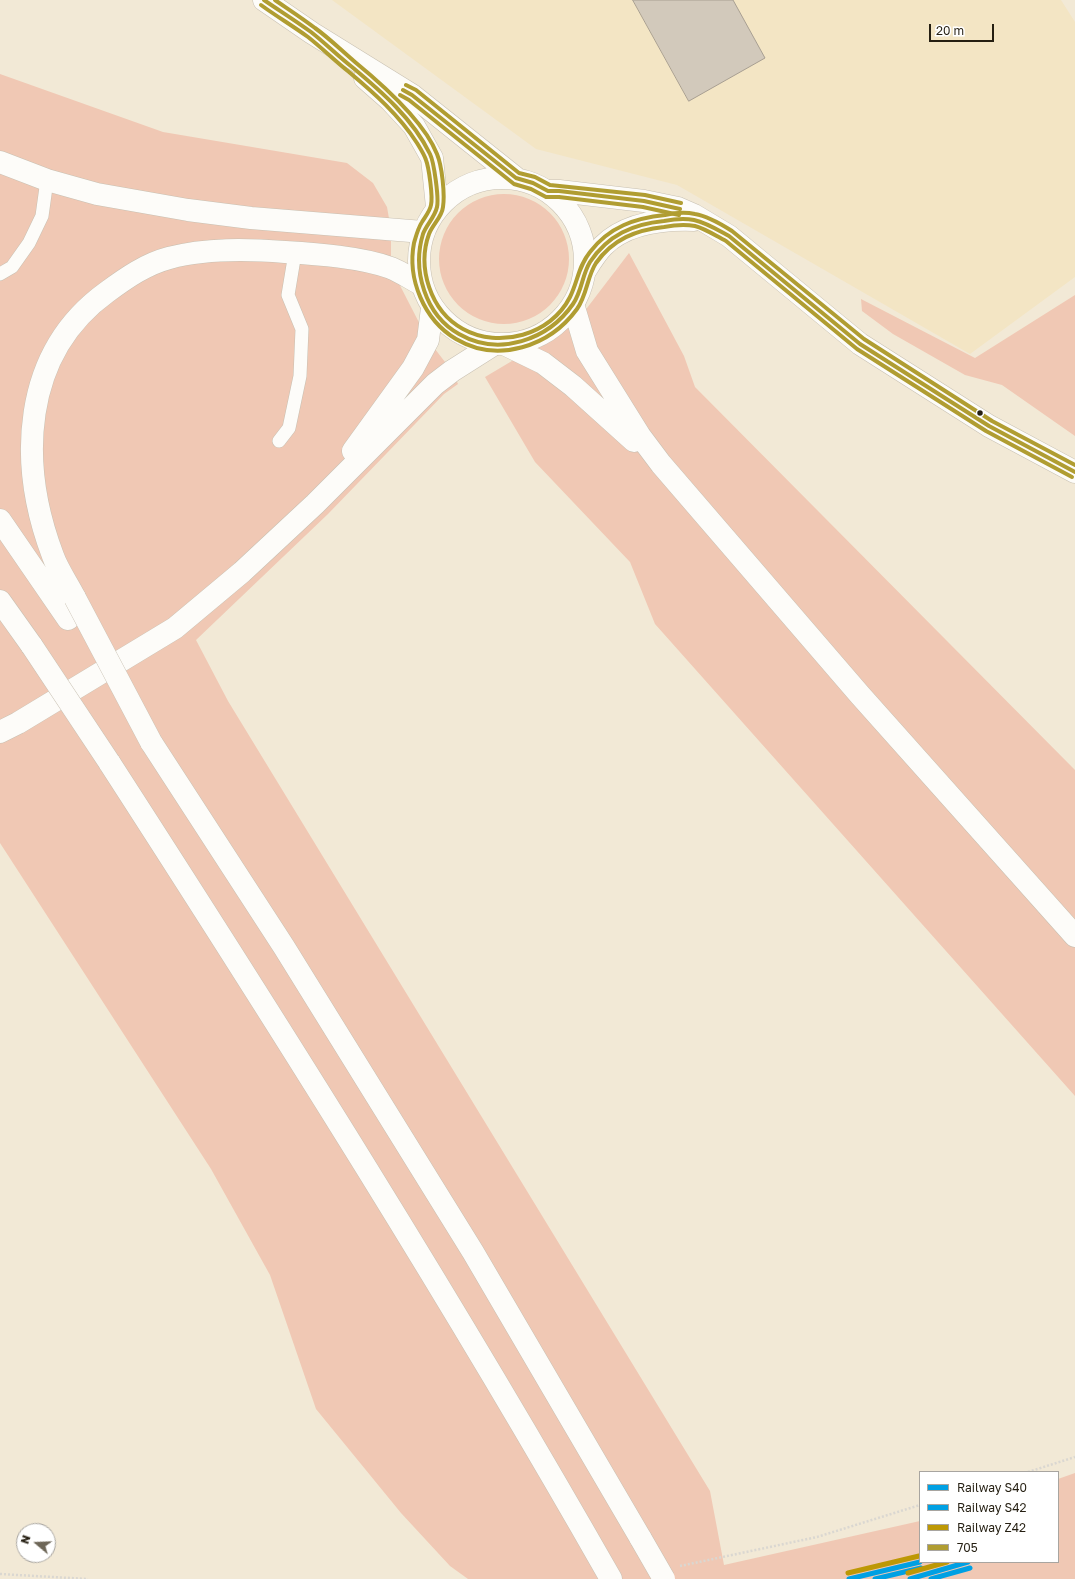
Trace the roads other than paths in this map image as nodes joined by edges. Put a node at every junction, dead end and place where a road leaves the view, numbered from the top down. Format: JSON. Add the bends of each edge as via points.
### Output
{"nodes":[{"id":1,"x":264,"y":0,"type":"edge"},
{"id":2,"x":312,"y":33,"type":"junction"},
{"id":3,"x":0,"y":162,"type":"edge"},
{"id":4,"x":516,"y":178,"type":"junction"},
{"id":5,"x":47,"y":180,"type":"junction"},
{"id":6,"x":548,"y":191,"type":"junction"},
{"id":7,"x":437,"y":207,"type":"junction"},
{"id":8,"x":709,"y":224,"type":"junction"},
{"id":9,"x":423,"y":232,"type":"junction"},
{"id":10,"x":296,"y":252,"type":"junction"},
{"id":11,"x":585,"y":271,"type":"junction"},
{"id":12,"x":0,"y":274,"type":"edge"},
{"id":13,"x":421,"y":284,"type":"junction"},
{"id":14,"x":574,"y":304,"type":"junction"},
{"id":15,"x":432,"y":308,"type":"junction"},
{"id":16,"x":500,"y":345,"type":"junction"},
{"id":17,"x":279,"y":440,"type":"dead end"},
{"id":18,"x":661,"y":464,"type":"junction"},
{"id":19,"x":1075,"y":472,"type":"edge"},
{"id":20,"x":315,"y":504,"type":"junction"},
{"id":21,"x":0,"y":520,"type":"edge"},
{"id":22,"x":0,"y":601,"type":"edge"},
{"id":23,"x":0,"y":732,"type":"edge"},
{"id":24,"x":151,"y":742,"type":"junction"},
{"id":25,"x":1075,"y":936,"type":"edge"},
{"id":26,"x":671,"y":1573,"type":"edge"},
{"id":27,"x":611,"y":1579,"type":"edge"}],
"edges":[{"from":1,"to":2,"type":"main road"},
{"from":2,"to":4,"type":"main road","via":[[412,95]]},
{"from":2,"to":7,"type":"main road","via":[[390,100],[414,126],[432,158]]},
{"from":3,"to":5,"type":"main road"},
{"from":4,"to":6,"type":"main road"},
{"from":4,"to":7,"type":"main road","via":[[498,177],[464,186]]},
{"from":5,"to":9,"type":"main road","via":[[97,194],[188,210],[251,218]]},
{"from":5,"to":12,"type":"lane","via":[[42,216],[29,243],[12,267]]},
{"from":6,"to":8,"type":"main road","via":[[644,201],[678,208]]},
{"from":6,"to":11,"type":"main road","via":[[560,201],[578,226],[583,241]]},
{"from":7,"to":9,"type":"main road"},
{"from":8,"to":11,"type":"main road","via":[[676,219],[625,230],[603,246]]},
{"from":8,"to":19,"type":"main road","via":[[729,236],[860,344],[990,426]]},
{"from":9,"to":13,"type":"main road","via":[[418,259]]},
{"from":10,"to":13,"type":"main road","via":[[391,268]]},
{"from":10,"to":17,"type":"lane","via":[[288,295],[302,329],[300,376],[288,428]]},
{"from":10,"to":24,"type":"main road","bridge":true,"via":[[267,250],[196,253],[168,258],[141,269],[96,300],[78,318],[62,338],[48,366],[37,398],[32,430],[32,466],[35,493],[53,557]]},
{"from":11,"to":14,"type":"main road"},
{"from":13,"to":15,"type":"main road"},
{"from":14,"to":16,"type":"main road","via":[[561,320],[545,333],[526,341]]},
{"from":14,"to":18,"type":"main road","via":[[587,351],[640,436]]},
{"from":15,"to":16,"type":"main road","via":[[444,322],[459,333],[475,341]]},
{"from":15,"to":20,"type":"main road","via":[[428,340],[413,368]]},
{"from":16,"to":18,"type":"main road","via":[[543,363],[573,386]]},
{"from":16,"to":20,"type":"main road","via":[[436,384]]},
{"from":18,"to":25,"type":"main road","via":[[860,695]]},
{"from":20,"to":23,"type":"main road","via":[[242,572],[175,628]]},
{"from":21,"to":24,"type":"main road","bridge":true},
{"from":22,"to":27,"type":"main road","bridge":true,"via":[[109,762],[244,971],[404,1227]]},
{"from":24,"to":26,"type":"main road","bridge":true,"via":[[284,947],[460,1232],[641,1539]]}]}
